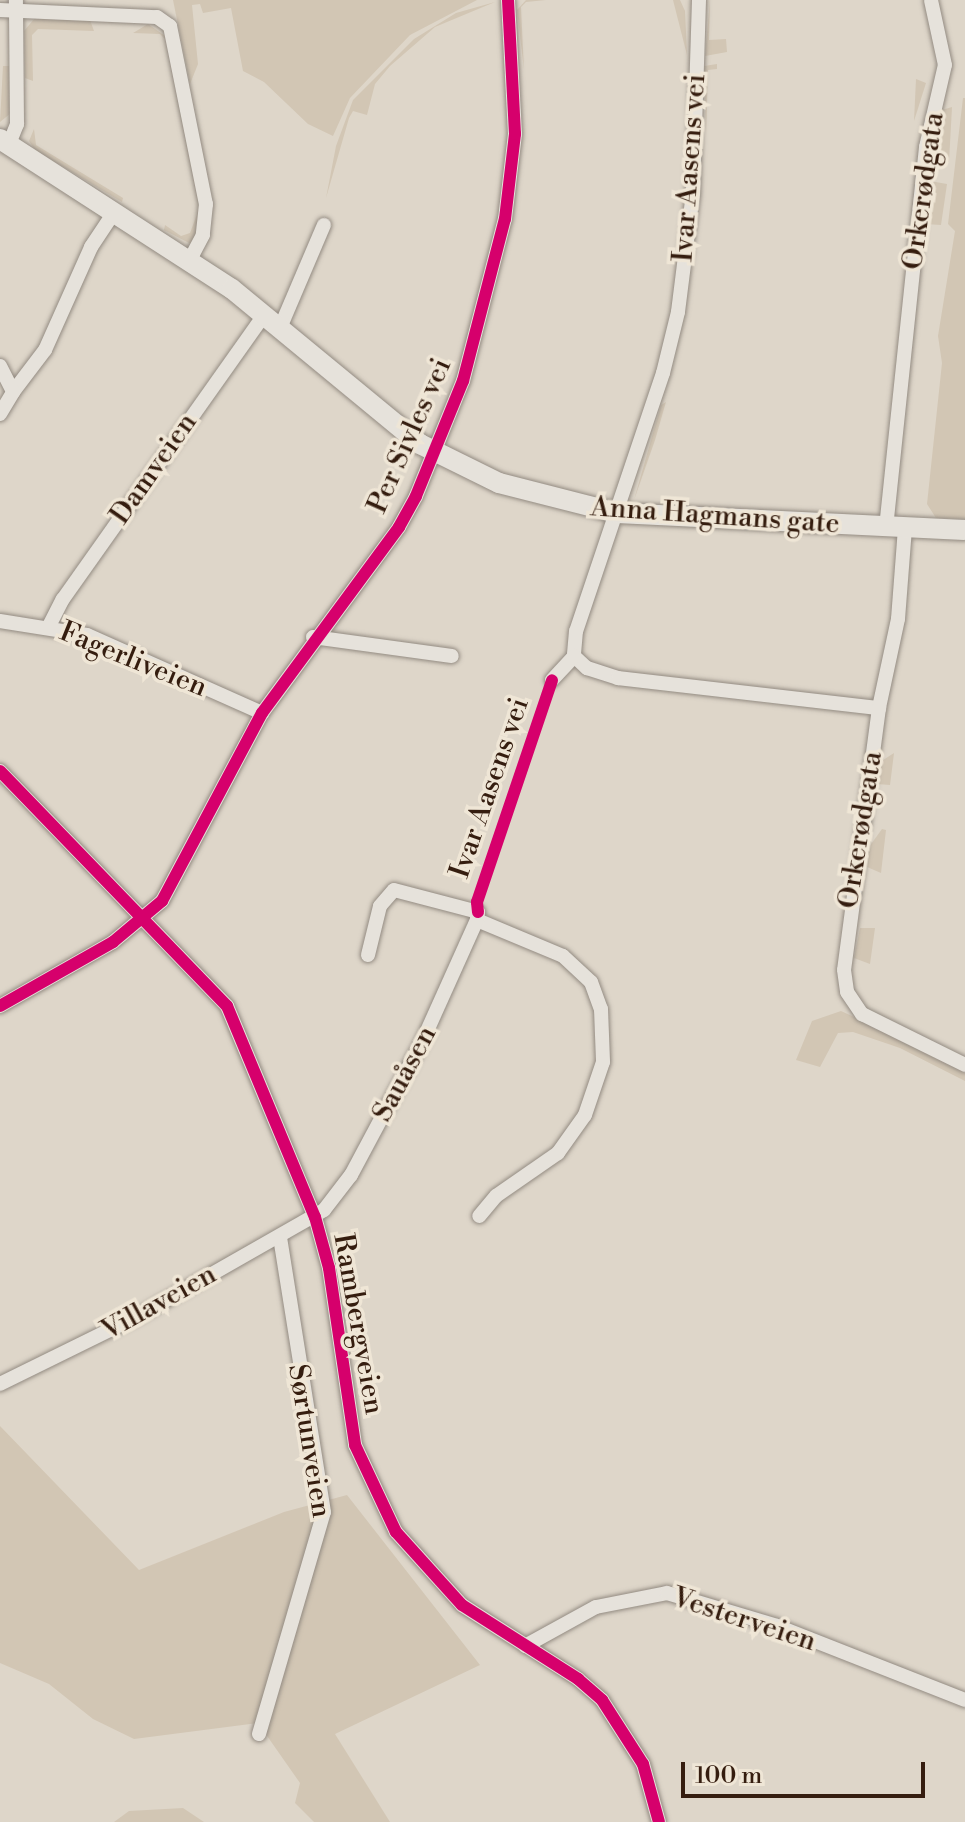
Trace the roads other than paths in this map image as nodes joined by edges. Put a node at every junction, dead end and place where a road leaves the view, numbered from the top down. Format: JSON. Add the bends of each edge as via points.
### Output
{"nodes":[{"id":1,"x":508,"y":0,"type":"edge"},
{"id":2,"x":699,"y":0,"type":"edge"},
{"id":3,"x":931,"y":0,"type":"edge"},
{"id":4,"x":16,"y":5,"type":"edge"},
{"id":5,"x":0,"y":10,"type":"edge"},
{"id":6,"x":5,"y":141,"type":"edge"},
{"id":7,"x":115,"y":211,"type":"junction"},
{"id":8,"x":324,"y":225,"type":"dead end"},
{"id":9,"x":190,"y":259,"type":"junction"},
{"id":10,"x":272,"y":321,"type":"junction"},
{"id":11,"x":0,"y":366,"type":"edge"},
{"id":12,"x":13,"y":392,"type":"junction"},
{"id":13,"x":0,"y":414,"type":"edge"},
{"id":14,"x":434,"y":454,"type":"junction"},
{"id":15,"x":617,"y":513,"type":"junction"},
{"id":16,"x":896,"y":528,"type":"junction"},
{"id":17,"x":965,"y":530,"type":"edge"},
{"id":18,"x":0,"y":621,"type":"edge"},
{"id":19,"x":49,"y":626,"type":"junction"},
{"id":20,"x":313,"y":637,"type":"junction"},
{"id":21,"x":452,"y":656,"type":"dead end"},
{"id":22,"x":574,"y":656,"type":"junction"},
{"id":23,"x":552,"y":680,"type":"dead end"},
{"id":24,"x":879,"y":708,"type":"junction"},
{"id":25,"x":262,"y":713,"type":"junction"},
{"id":26,"x":0,"y":771,"type":"edge"},
{"id":27,"x":145,"y":916,"type":"junction"},
{"id":28,"x":477,"y":920,"type":"junction"},
{"id":29,"x":368,"y":955,"type":"dead end"},
{"id":30,"x":0,"y":1006,"type":"edge"},
{"id":31,"x":965,"y":1065,"type":"edge"},
{"id":32,"x":479,"y":1216,"type":"dead end"},
{"id":33,"x":315,"y":1217,"type":"junction"},
{"id":34,"x":280,"y":1236,"type":"junction"},
{"id":35,"x":0,"y":1384,"type":"edge"},
{"id":36,"x":525,"y":1646,"type":"junction"},
{"id":37,"x":965,"y":1700,"type":"edge"},
{"id":38,"x":259,"y":1734,"type":"dead end"},
{"id":39,"x":659,"y":1822,"type":"edge"}],
"edges":[{"from":1,"to":14,"type":"street","name":"Per Sivles vei","via":[[515,134],[505,219],[472,353]]},
{"from":2,"to":15,"type":"street","name":"Ivar Aasens vei","via":[[693,193],[682,283],[663,373]]},
{"from":3,"to":16,"type":"street","name":"Orkerødgata","via":[[945,65],[926,147]]},
{"from":4,"to":5,"type":"street"},
{"from":4,"to":6,"type":"street","via":[[17,124]]},
{"from":4,"to":9,"type":"street","via":[[157,17],[170,26],[206,204],[203,235]]},
{"from":6,"to":7,"type":"street","name":"Anna Hagmans gate"},
{"from":7,"to":9,"type":"street","name":"Anna Hagmans gate"},
{"from":7,"to":12,"type":"street","via":[[91,247],[45,350]]},
{"from":8,"to":10,"type":"street"},
{"from":9,"to":10,"type":"street","name":"Anna Hagmans gate"},
{"from":10,"to":14,"type":"street","name":"Anna Hagmans gate"},
{"from":10,"to":19,"type":"street","name":"Damveien","via":[[63,599]]},
{"from":11,"to":12,"type":"street"},
{"from":12,"to":13,"type":"street"},
{"from":14,"to":15,"type":"street","name":"Anna Hagmans gate","via":[[527,492]]},
{"from":14,"to":20,"type":"street","name":"Per Sivles vei","via":[[399,527]]},
{"from":15,"to":16,"type":"street","name":"Anna Hagmans gate"},
{"from":15,"to":22,"type":"street","name":"Ivar Aasens vei","via":[[576,631]]},
{"from":16,"to":17,"type":"street","name":"Anna Hagmans gate"},
{"from":16,"to":24,"type":"street","name":"Orkerødgata","via":[[898,619]]},
{"from":18,"to":19,"type":"street","name":"Fagerliveien"},
{"from":19,"to":25,"type":"street","name":"Fagerliveien","via":[[87,635]]},
{"from":20,"to":21,"type":"street"},
{"from":20,"to":25,"type":"street","name":"Per Sivles vei"},
{"from":22,"to":23,"type":"street","name":"Ivar Aasens vei"},
{"from":22,"to":24,"type":"street","via":[[587,668],[618,678]]},
{"from":24,"to":31,"type":"street","name":"Orkerødgata","via":[[844,945],[847,992],[862,1014]]},
{"from":25,"to":27,"type":"street","name":"Per Sivles vei","via":[[177,876]]},
{"from":26,"to":27,"type":"street","name":"Rambergveien"},
{"from":27,"to":30,"type":"street","name":"Per Sivles vei","via":[[113,942]]},
{"from":27,"to":33,"type":"street","name":"Rambergveien","via":[[227,1006]]},
{"from":28,"to":29,"type":"street","via":[[478,912],[467,908],[394,890],[380,906]]},
{"from":28,"to":32,"type":"street","via":[[517,933],[578,967],[596,995],[603,1044],[592,1098],[568,1141],[496,1196]]},
{"from":28,"to":33,"type":"street","name":"Sauåsen","via":[[454,980],[351,1175]]},
{"from":33,"to":34,"type":"street","name":"Villaveien"},
{"from":33,"to":36,"type":"street","name":"Rambergveien","via":[[329,1268],[345,1403],[369,1483],[396,1532],[435,1579],[478,1617]]},
{"from":34,"to":35,"type":"street","name":"Villaveien"},
{"from":34,"to":38,"type":"street","name":"Sørtunveien","via":[[324,1512]]},
{"from":36,"to":37,"type":"street","name":"Vesterveien","via":[[596,1607],[667,1593],[777,1626]]},
{"from":36,"to":39,"type":"street","name":"Rambergveien","via":[[585,1685],[622,1726],[648,1778]]}]}
